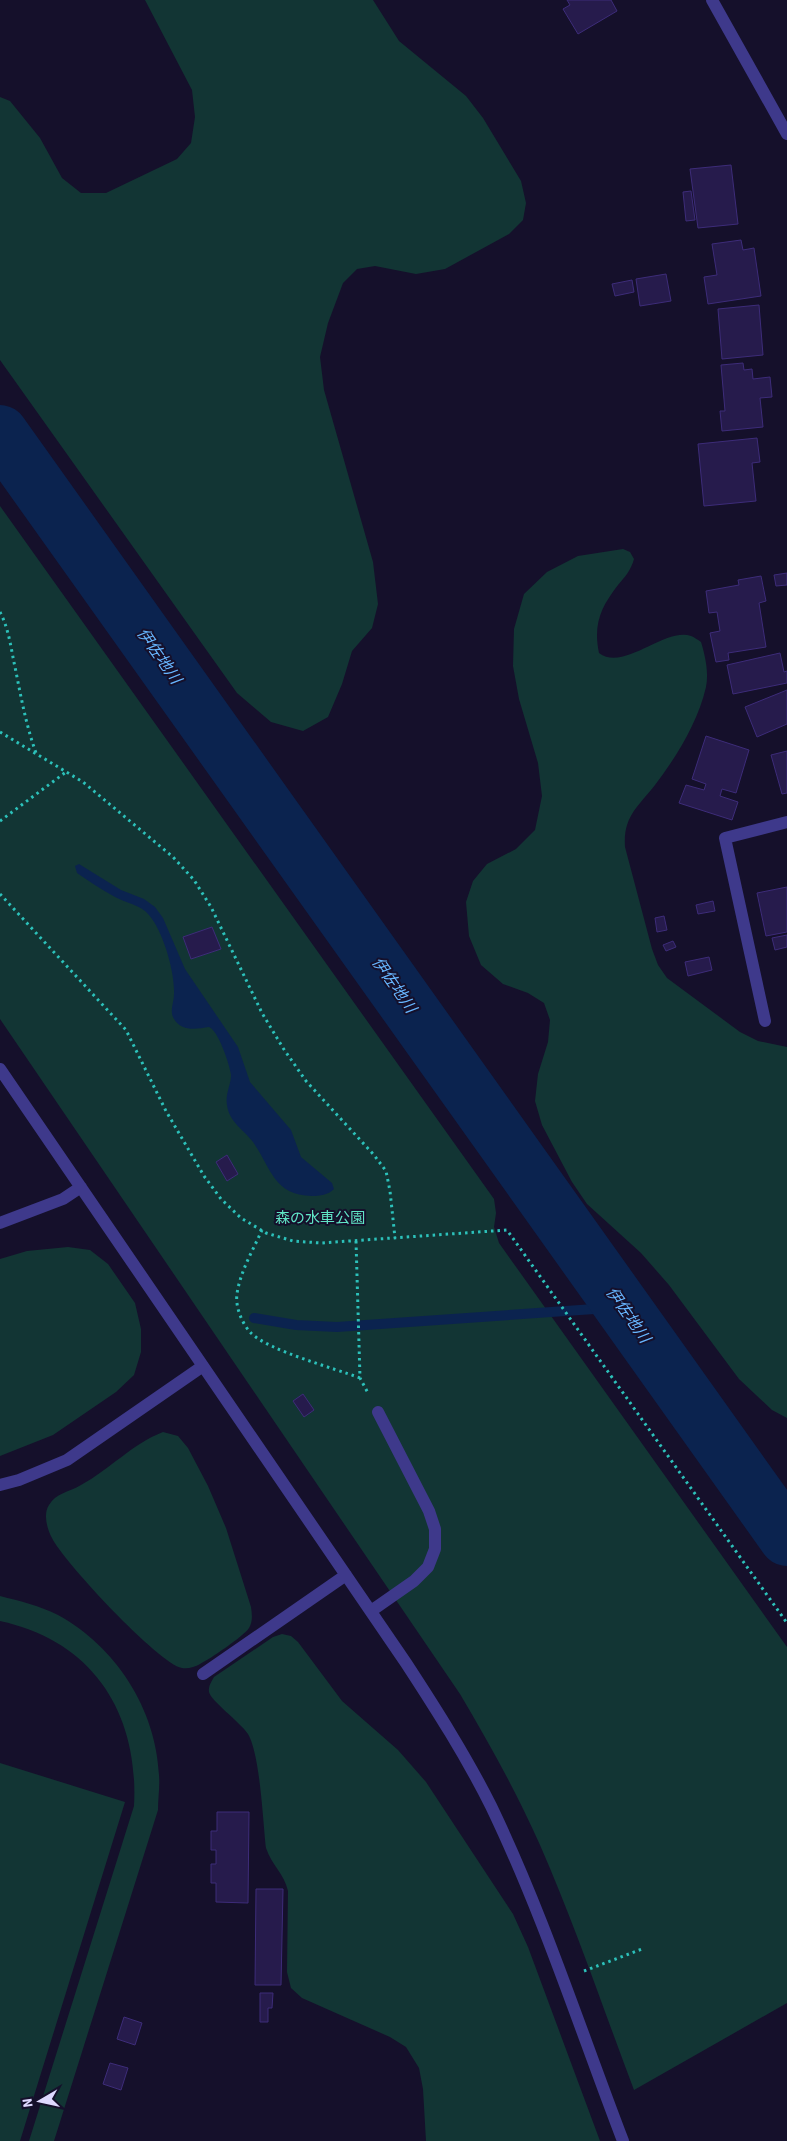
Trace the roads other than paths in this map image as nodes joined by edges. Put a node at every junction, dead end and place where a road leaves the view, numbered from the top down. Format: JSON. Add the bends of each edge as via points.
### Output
{"nodes":[{"id":1,"x":712,"y":0,"type":"edge"},
{"id":2,"x":787,"y":134,"type":"edge"},
{"id":3,"x":787,"y":822,"type":"edge"},
{"id":4,"x":765,"y":1021,"type":"dead end"},
{"id":5,"x":0,"y":1069,"type":"edge"},
{"id":6,"x":80,"y":1187,"type":"junction"},
{"id":7,"x":0,"y":1223,"type":"edge"},
{"id":8,"x":203,"y":1366,"type":"junction"},
{"id":9,"x":378,"y":1412,"type":"dead end"},
{"id":10,"x":0,"y":1485,"type":"edge"},
{"id":11,"x":346,"y":1575,"type":"junction"},
{"id":12,"x":371,"y":1611,"type":"junction"},
{"id":13,"x":203,"y":1674,"type":"dead end"},
{"id":14,"x":623,"y":2141,"type":"edge"}],
"edges":[{"from":1,"to":2,"type":"street"},
{"from":3,"to":4,"type":"street","via":[[726,838]]},
{"from":5,"to":6,"type":"street"},
{"from":6,"to":7,"type":"street","via":[[63,1199]]},
{"from":6,"to":8,"type":"street"},
{"from":8,"to":10,"type":"street","via":[[67,1460]]},
{"from":8,"to":11,"type":"street"},
{"from":9,"to":12,"type":"street","via":[[429,1511],[435,1529],[435,1549],[428,1567],[414,1581]]},
{"from":11,"to":12,"type":"street"},
{"from":11,"to":13,"type":"street"},
{"from":12,"to":14,"type":"street","via":[[436,1709],[490,1805],[535,1906]]}]}
